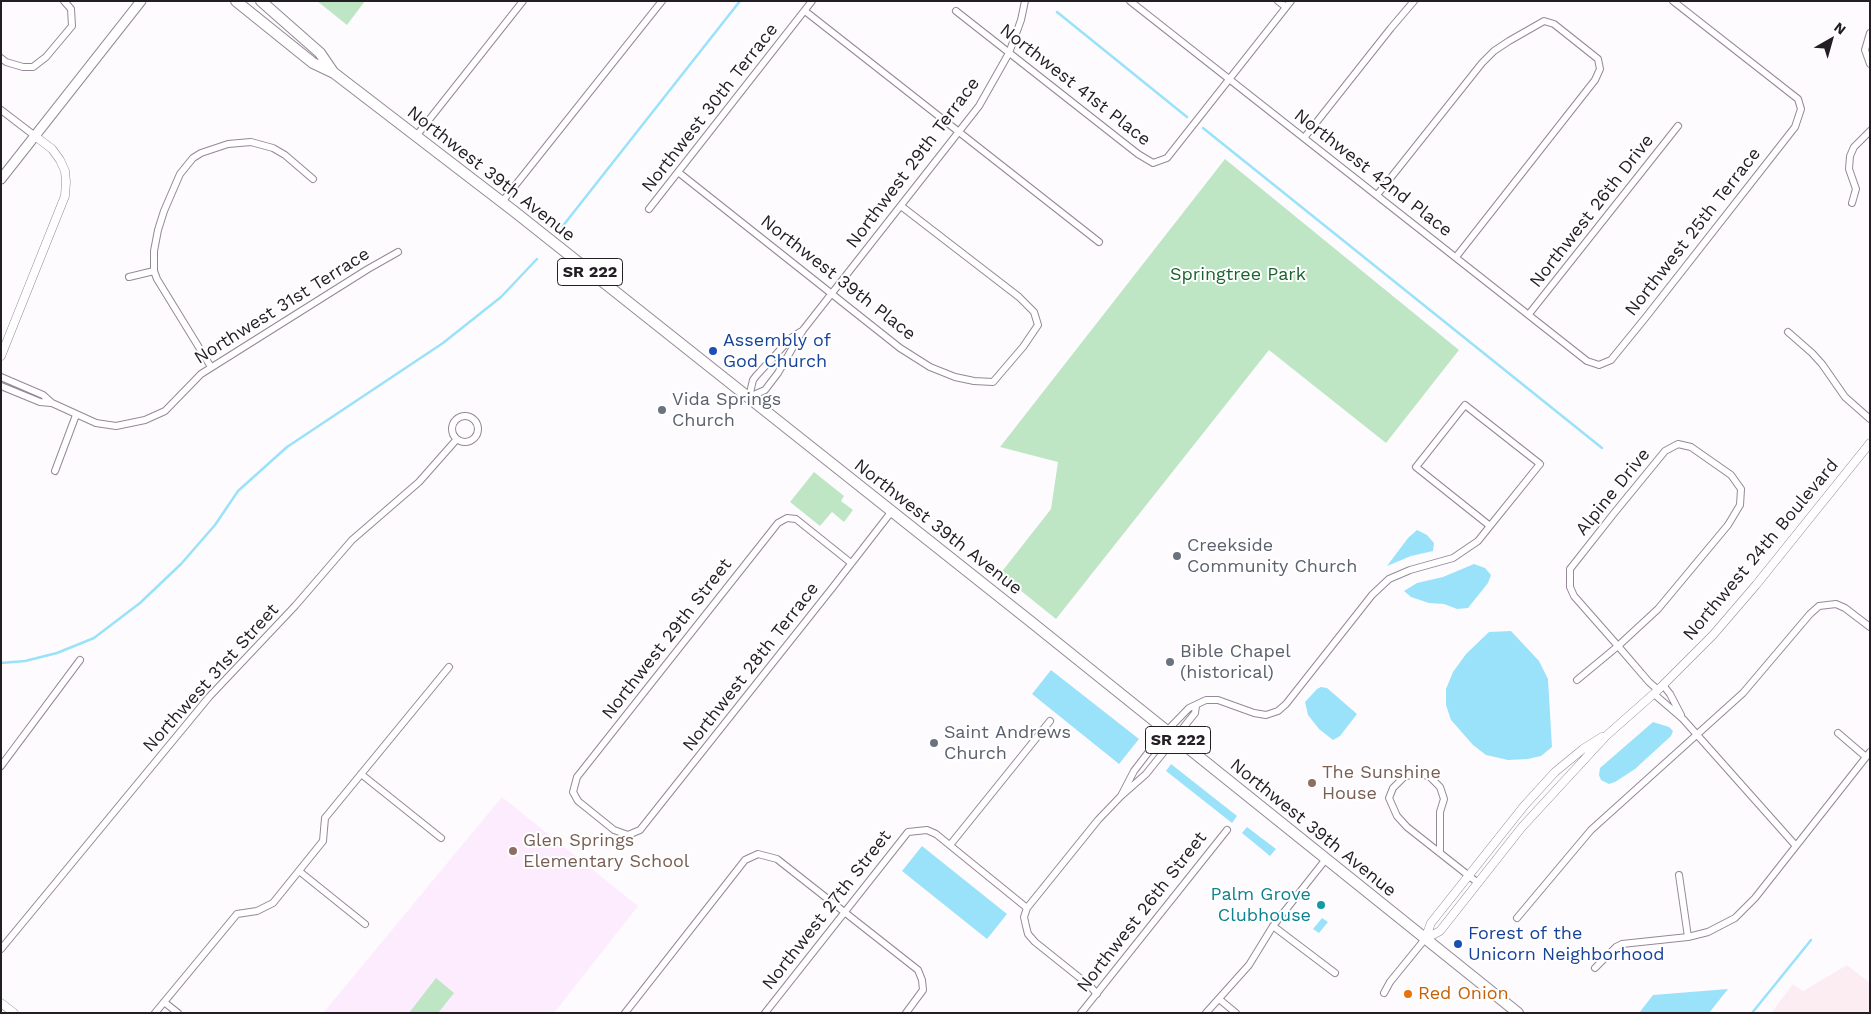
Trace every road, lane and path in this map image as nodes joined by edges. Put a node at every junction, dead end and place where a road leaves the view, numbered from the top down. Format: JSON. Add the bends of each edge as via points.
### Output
{"nodes":[{"id":1,"x":64,"y":1,"type":"edge"},
{"id":2,"x":141,"y":1,"type":"edge"},
{"id":3,"x":236,"y":1,"type":"edge"},
{"id":4,"x":261,"y":1,"type":"edge"},
{"id":5,"x":523,"y":1,"type":"edge"},
{"id":6,"x":662,"y":1,"type":"edge"},
{"id":7,"x":812,"y":1,"type":"edge"},
{"id":8,"x":1025,"y":1,"type":"edge"},
{"id":9,"x":1130,"y":1,"type":"edge"},
{"id":10,"x":1278,"y":1,"type":"edge"},
{"id":11,"x":1291,"y":1,"type":"edge"},
{"id":12,"x":1414,"y":1,"type":"edge"},
{"id":13,"x":1673,"y":1,"type":"edge"},
{"id":14,"x":1286,"y":8,"type":"junction"},
{"id":15,"x":804,"y":11,"type":"junction"},
{"id":16,"x":956,"y":11,"type":"dead end"},
{"id":17,"x":1870,"y":33,"type":"edge"},
{"id":18,"x":1009,"y":53,"type":"junction"},
{"id":19,"x":1,"y":58,"type":"edge"},
{"id":20,"x":1870,"y":64,"type":"edge"},
{"id":21,"x":334,"y":72,"type":"junction"},
{"id":22,"x":1229,"y":79,"type":"junction"},
{"id":23,"x":1,"y":110,"type":"edge"},
{"id":24,"x":1678,"y":126,"type":"dead end"},
{"id":25,"x":1870,"y":131,"type":"edge"},
{"id":26,"x":958,"y":133,"type":"junction"},
{"id":27,"x":416,"y":135,"type":"junction"},
{"id":28,"x":35,"y":136,"type":"junction"},
{"id":29,"x":1304,"y":138,"type":"junction"},
{"id":30,"x":678,"y":172,"type":"junction"},
{"id":31,"x":1,"y":179,"type":"edge"},
{"id":32,"x":313,"y":179,"type":"dead end"},
{"id":33,"x":1378,"y":196,"type":"junction"},
{"id":34,"x":502,"y":202,"type":"junction"},
{"id":35,"x":1852,"y":203,"type":"dead end"},
{"id":36,"x":901,"y":206,"type":"junction"},
{"id":37,"x":649,"y":209,"type":"dead end"},
{"id":38,"x":1099,"y":242,"type":"dead end"},
{"id":39,"x":398,"y":252,"type":"dead end"},
{"id":40,"x":1456,"y":257,"type":"junction"},
{"id":41,"x":154,"y":271,"type":"junction"},
{"id":42,"x":129,"y":277,"type":"dead end"},
{"id":43,"x":832,"y":293,"type":"junction"},
{"id":44,"x":1529,"y":314,"type":"junction"},
{"id":45,"x":803,"y":330,"type":"junction"},
{"id":46,"x":1788,"y":332,"type":"dead end"},
{"id":47,"x":1,"y":356,"type":"edge"},
{"id":48,"x":1599,"y":365,"type":"joint"},
{"id":49,"x":211,"y":367,"type":"junction"},
{"id":50,"x":1,"y":378,"type":"edge"},
{"id":51,"x":1,"y":386,"type":"edge"},
{"id":52,"x":748,"y":398,"type":"junction"},
{"id":53,"x":52,"y":403,"type":"junction"},
{"id":54,"x":76,"y":415,"type":"junction"},
{"id":55,"x":1870,"y":419,"type":"edge"},
{"id":56,"x":457,"y":439,"type":"junction"},
{"id":57,"x":1870,"y":442,"type":"edge"},
{"id":58,"x":55,"y":471,"type":"dead end"},
{"id":59,"x":892,"y":511,"type":"junction"},
{"id":60,"x":1490,"y":526,"type":"junction"},
{"id":61,"x":851,"y":563,"type":"junction"},
{"id":62,"x":1870,"y":627,"type":"edge"},
{"id":63,"x":1618,"y":646,"type":"junction"},
{"id":64,"x":80,"y":660,"type":"dead end"},
{"id":65,"x":449,"y":667,"type":"dead end"},
{"id":66,"x":1577,"y":680,"type":"dead end"},
{"id":67,"x":1658,"y":690,"type":"junction"},
{"id":68,"x":1196,"y":706,"type":"junction"},
{"id":69,"x":1683,"y":719,"type":"junction"},
{"id":70,"x":1050,"y":721,"type":"dead end"},
{"id":71,"x":1838,"y":733,"type":"dead end"},
{"id":72,"x":1171,"y":734,"type":"junction"},
{"id":73,"x":1697,"y":735,"type":"junction"},
{"id":74,"x":1606,"y":736,"type":"junction"},
{"id":75,"x":1868,"y":755,"type":"edge"},
{"id":76,"x":1,"y":766,"type":"edge"},
{"id":77,"x":361,"y":774,"type":"junction"},
{"id":78,"x":1120,"y":796,"type":"junction"},
{"id":79,"x":1227,"y":830,"type":"dead end"},
{"id":80,"x":628,"y":835,"type":"joint"},
{"id":81,"x":441,"y":838,"type":"dead end"},
{"id":82,"x":950,"y":846,"type":"junction"},
{"id":83,"x":1796,"y":846,"type":"junction"},
{"id":84,"x":1440,"y":853,"type":"junction"},
{"id":85,"x":1326,"y":858,"type":"junction"},
{"id":86,"x":298,"y":871,"type":"junction"},
{"id":87,"x":1468,"y":875,"type":"junction"},
{"id":88,"x":1679,"y":875,"type":"dead end"},
{"id":89,"x":1478,"y":883,"type":"junction"},
{"id":90,"x":1027,"y":908,"type":"junction"},
{"id":91,"x":844,"y":912,"type":"junction"},
{"id":92,"x":1517,"y":918,"type":"dead end"},
{"id":93,"x":365,"y":924,"type":"dead end"},
{"id":94,"x":1273,"y":926,"type":"junction"},
{"id":95,"x":1688,"y":937,"type":"junction"},
{"id":96,"x":1425,"y":939,"type":"junction"},
{"id":97,"x":1,"y":950,"type":"edge"},
{"id":98,"x":1594,"y":968,"type":"dead end"},
{"id":99,"x":1335,"y":973,"type":"dead end"},
{"id":100,"x":1384,"y":993,"type":"dead end"},
{"id":101,"x":1097,"y":994,"type":"junction"},
{"id":102,"x":1218,"y":999,"type":"junction"},
{"id":103,"x":164,"y":1002,"type":"junction"},
{"id":104,"x":1,"y":1003,"type":"edge"},
{"id":105,"x":14,"y":1013,"type":"edge"},
{"id":106,"x":155,"y":1013,"type":"edge"},
{"id":107,"x":178,"y":1013,"type":"edge"},
{"id":108,"x":625,"y":1013,"type":"edge"},
{"id":109,"x":766,"y":1013,"type":"edge"},
{"id":110,"x":906,"y":1013,"type":"edge"},
{"id":111,"x":1081,"y":1013,"type":"edge"},
{"id":112,"x":1206,"y":1013,"type":"edge"},
{"id":113,"x":1236,"y":1013,"type":"edge"},
{"id":114,"x":1518,"y":1013,"type":"edge"}],
"edges":[{"from":1,"to":19,"type":"street","via":[[71,9],[72,26],[46,57],[33,67],[23,67]]},
{"from":2,"to":28,"type":"main road"},
{"from":3,"to":21,"type":"main road","name":"Northwest 39th Avenue","number":"SR 222","via":[[313,63]]},
{"from":4,"to":21,"type":"main road","name":"Northwest 39th Avenue","number":"SR 222","via":[[320,53]]},
{"from":5,"to":27,"type":"street"},
{"from":6,"to":34,"type":"street"},
{"from":7,"to":15,"type":"street","name":"Northwest 30th Terrace"},
{"from":8,"to":18,"type":"street","name":"Northwest 29th Terrace"},
{"from":9,"to":22,"type":"street","name":"Northwest 42nd Place"},
{"from":10,"to":14,"type":"street"},
{"from":11,"to":14,"type":"street"},
{"from":12,"to":29,"type":"street"},
{"from":13,"to":48,"type":"street","name":"Northwest 25th Terrace","via":[[1798,99],[1801,110],[1795,127],[1646,318],[1611,360]]},
{"from":14,"to":22,"type":"street"},
{"from":15,"to":26,"type":"street"},
{"from":15,"to":30,"type":"street","name":"Northwest 30th Terrace"},
{"from":16,"to":18,"type":"street","name":"Northwest 41st Place"},
{"from":17,"to":20,"type":"street","via":[[1865,50]]},
{"from":18,"to":22,"type":"street","name":"Northwest 41st Place","via":[[1153,163],[1167,158]]},
{"from":18,"to":26,"type":"street","name":"Northwest 29th Terrace","via":[[989,90]]},
{"from":21,"to":27,"type":"main road","name":"Northwest 39th Avenue","number":"SR 222"},
{"from":22,"to":29,"type":"street","name":"Northwest 42nd Place"},
{"from":23,"to":28,"type":"street"},
{"from":24,"to":44,"type":"street","name":"Northwest 26th Drive"},
{"from":25,"to":35,"type":"street","via":[[1850,156],[1849,169],[1856,189]]},
{"from":26,"to":36,"type":"street","name":"Northwest 29th Terrace"},
{"from":26,"to":38,"type":"street"},
{"from":27,"to":34,"type":"main road","name":"Northwest 39th Avenue","number":"SR 222"},
{"from":28,"to":31,"type":"main road"},
{"from":28,"to":47,"type":"street","via":[[60,160],[66,182],[65,196]]},
{"from":29,"to":33,"type":"street","name":"Northwest 42nd Place"},
{"from":30,"to":37,"type":"street","name":"Northwest 30th Terrace"},
{"from":30,"to":43,"type":"street","name":"Northwest 39th Place"},
{"from":32,"to":41,"type":"street","via":[[285,155],[261,144],[234,143],[201,153],[186,165],[170,196],[158,230]]},
{"from":33,"to":40,"type":"street","name":"Northwest 42nd Place"},
{"from":33,"to":40,"type":"street","via":[[1482,63],[1508,41],[1544,21],[1554,24],[1598,59],[1600,69],[1595,80]]},
{"from":34,"to":52,"type":"main road","name":"Northwest 39th Avenue","number":"SR 222"},
{"from":36,"to":43,"type":"street","name":"Northwest 29th Terrace"},
{"from":36,"to":43,"type":"street","name":"Northwest 39th Place","via":[[1034,312],[1038,325],[1023,347],[992,382],[955,377],[930,367],[900,348]]},
{"from":39,"to":49,"type":"street","name":"Northwest 31st Terrace"},
{"from":40,"to":44,"type":"street","name":"Northwest 42nd Place"},
{"from":41,"to":42,"type":"street"},
{"from":41,"to":49,"type":"street"},
{"from":43,"to":45,"type":"street","name":"Northwest 29th Terrace"},
{"from":44,"to":48,"type":"street","name":"Northwest 42nd Place","via":[[1587,361]]},
{"from":45,"to":52,"type":"street","name":"Northwest 29th Terrace","via":[[778,374],[765,390]]},
{"from":45,"to":52,"type":"street","name":"Northwest 29th Terrace","via":[[752,380]]},
{"from":46,"to":55,"type":"street","via":[[1812,352],[1845,397]]},
{"from":49,"to":54,"type":"street","name":"Northwest 31st Terrace","via":[[165,411],[145,420],[116,426]]},
{"from":50,"to":53,"type":"street","name":"Northwest 31st Terrace","via":[[43,395]]},
{"from":51,"to":53,"type":"street","name":"Northwest 31st Terrace","via":[[40,402]]},
{"from":52,"to":59,"type":"main road","name":"Northwest 39th Avenue","number":"SR 222"},
{"from":53,"to":54,"type":"street","name":"Northwest 31st Terrace"},
{"from":54,"to":58,"type":"street"},
{"from":56,"to":56,"type":"street","via":[[473,440],[478,432],[475,420],[467,416],[455,420],[452,432]]},
{"from":56,"to":97,"type":"street","name":"Northwest 31st Street","via":[[419,482],[347,546],[209,697]]},
{"from":57,"to":67,"type":"street","name":"Northwest 24th Boulevard","via":[[1756,585],[1713,635]]},
{"from":59,"to":61,"type":"street","name":"Northwest 28th Terrace"},
{"from":59,"to":72,"type":"main road","name":"Northwest 39th Avenue","number":"SR 222"},
{"from":60,"to":60,"type":"street","via":[[1540,464],[1465,405],[1416,467]]},
{"from":60,"to":68,"type":"street","via":[[1478,541],[1453,558],[1389,578],[1278,711],[1266,715],[1254,713],[1218,700],[1206,700]]},
{"from":61,"to":80,"type":"street","name":"Northwest 28th Terrace","via":[[640,830]]},
{"from":61,"to":80,"type":"street","name":"Northwest 29th Street","via":[[796,519],[787,518],[778,523],[578,777],[572,792],[578,801],[614,830]]},
{"from":62,"to":73,"type":"street","via":[[1842,606],[1819,606],[1743,693]]},
{"from":63,"to":63,"type":"street","name":"Alpine Drive","via":[[1658,609],[1728,525],[1740,505],[1741,489],[1731,475],[1691,447],[1678,444],[1665,451],[1570,569],[1570,587],[1574,596]]},
{"from":63,"to":66,"type":"street"},
{"from":63,"to":67,"type":"street","name":"Alpine Drive"},
{"from":64,"to":76,"type":"street"},
{"from":65,"to":77,"type":"street"},
{"from":67,"to":69,"type":"street"},
{"from":67,"to":69,"type":"street","via":[[1670,694]]},
{"from":67,"to":74,"type":"street","name":"Northwest 24th Boulevard"},
{"from":68,"to":72,"type":"street","via":[[1189,708]]},
{"from":68,"to":72,"type":"street","via":[[1195,713]]},
{"from":69,"to":73,"type":"street"},
{"from":70,"to":82,"type":"street"},
{"from":71,"to":75,"type":"street"},
{"from":72,"to":78,"type":"street","via":[[1134,771]]},
{"from":72,"to":78,"type":"street","via":[[1146,774]]},
{"from":72,"to":85,"type":"main road","name":"Northwest 39th Avenue","number":"SR 222"},
{"from":73,"to":83,"type":"street"},
{"from":73,"to":92,"type":"street","via":[[1591,830]]},
{"from":74,"to":87,"type":"street","name":"Northwest 24th Boulevard","via":[[1583,749],[1548,780]]},
{"from":74,"to":89,"type":"street","name":"Northwest 24th Boulevard","via":[[1537,809]]},
{"from":75,"to":83,"type":"street"},
{"from":77,"to":81,"type":"street"},
{"from":77,"to":86,"type":"street","via":[[326,818],[323,841]]},
{"from":78,"to":90,"type":"street"},
{"from":79,"to":101,"type":"street","name":"Northwest 26th Street"},
{"from":82,"to":90,"type":"street"},
{"from":82,"to":91,"type":"street","name":"Northwest 27th Street","via":[[927,830],[908,832]]},
{"from":83,"to":95,"type":"street","via":[[1748,906],[1734,918],[1708,932]]},
{"from":84,"to":84,"type":"street","via":[[1407,827],[1392,809],[1390,798],[1393,788],[1405,776],[1429,776],[1440,787],[1444,799]]},
{"from":84,"to":87,"type":"street"},
{"from":85,"to":94,"type":"street"},
{"from":85,"to":96,"type":"main road","name":"Northwest 39th Avenue","number":"SR 222"},
{"from":86,"to":93,"type":"street"},
{"from":86,"to":103,"type":"street","via":[[273,903],[257,911],[237,914]]},
{"from":87,"to":89,"type":"street"},
{"from":87,"to":96,"type":"street","name":"Northwest 24th Boulevard","via":[[1431,923]]},
{"from":88,"to":95,"type":"street"},
{"from":89,"to":96,"type":"street","name":"Northwest 24th Boulevard","via":[[1440,931]]},
{"from":90,"to":101,"type":"street","via":[[1024,917],[1028,934],[1034,942]]},
{"from":91,"to":108,"type":"street","via":[[777,860],[758,854],[745,860]]},
{"from":91,"to":109,"type":"street","name":"Northwest 27th Street"},
{"from":91,"to":110,"type":"street","via":[[918,970],[923,990]]},
{"from":94,"to":99,"type":"street"},
{"from":94,"to":102,"type":"street","via":[[1249,965]]},
{"from":95,"to":98,"type":"street","via":[[1622,944]]},
{"from":96,"to":100,"type":"street","name":"Northwest 24th Boulevard"},
{"from":96,"to":114,"type":"main road","name":"Northwest 39th Avenue","number":"SR 222"},
{"from":101,"to":111,"type":"street","name":"Northwest 26th Street"},
{"from":102,"to":112,"type":"street"},
{"from":102,"to":113,"type":"street"},
{"from":103,"to":106,"type":"street"},
{"from":103,"to":107,"type":"street"},
{"from":104,"to":105,"type":"street"}]}
